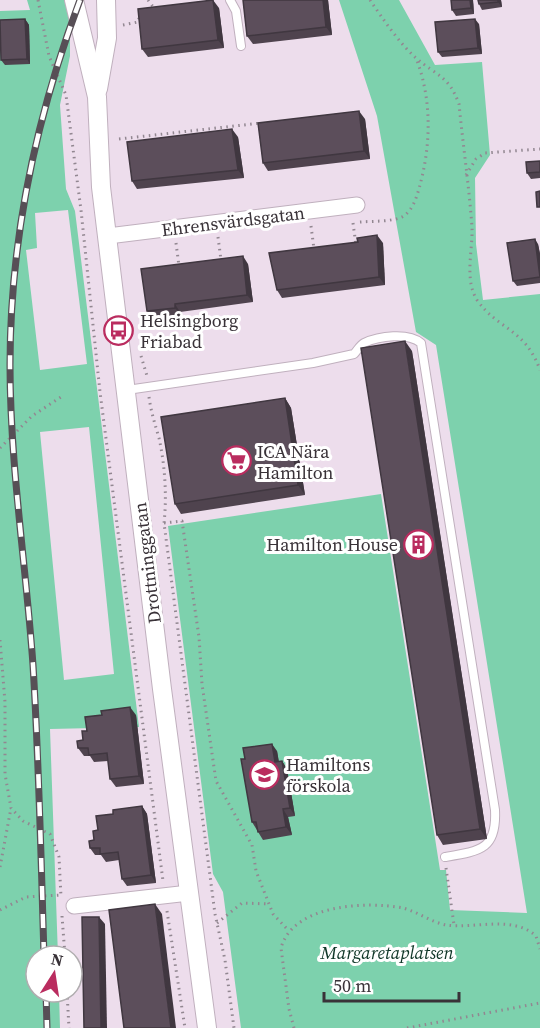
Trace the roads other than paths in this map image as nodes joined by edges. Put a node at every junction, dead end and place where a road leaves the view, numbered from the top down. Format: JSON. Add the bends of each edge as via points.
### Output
{"nodes":[{"id":1,"x":74,"y":0,"type":"edge"},
{"id":2,"x":230,"y":0,"type":"edge"},
{"id":3,"x":107,"y":2,"type":"edge"},
{"id":4,"x":241,"y":46,"type":"dead end"},
{"id":5,"x":97,"y":97,"type":"junction"},
{"id":6,"x":357,"y":205,"type":"dead end"},
{"id":7,"x":108,"y":236,"type":"junction"},
{"id":8,"x":126,"y":390,"type":"junction"},
{"id":9,"x":446,"y":857,"type":"road end"},
{"id":10,"x":189,"y":893,"type":"junction"},
{"id":11,"x":66,"y":906,"type":"road end"},
{"id":12,"x":207,"y":1028,"type":"edge"}],
"edges":[{"from":1,"to":5,"type":"street","name":"Drottninggatan"},
{"from":2,"to":4,"type":"lane","via":[[236,11]]},
{"from":3,"to":5,"type":"street","name":"Drottninggatan","via":[[107,38]]},
{"from":5,"to":7,"type":"street","name":"Drottninggatan","via":[[101,187]]},
{"from":6,"to":7,"type":"street","name":"Ehrensvärdsgatan"},
{"from":7,"to":8,"type":"street","name":"Drottninggatan"},
{"from":8,"to":9,"type":"lane","via":[[313,363],[354,354],[362,344],[378,339],[404,336],[421,343],[495,810],[496,831],[489,843]]},
{"from":8,"to":10,"type":"street","name":"Drottninggatan"},
{"from":10,"to":11,"type":"street"},
{"from":10,"to":12,"type":"street","name":"Drottninggatan"}]}
